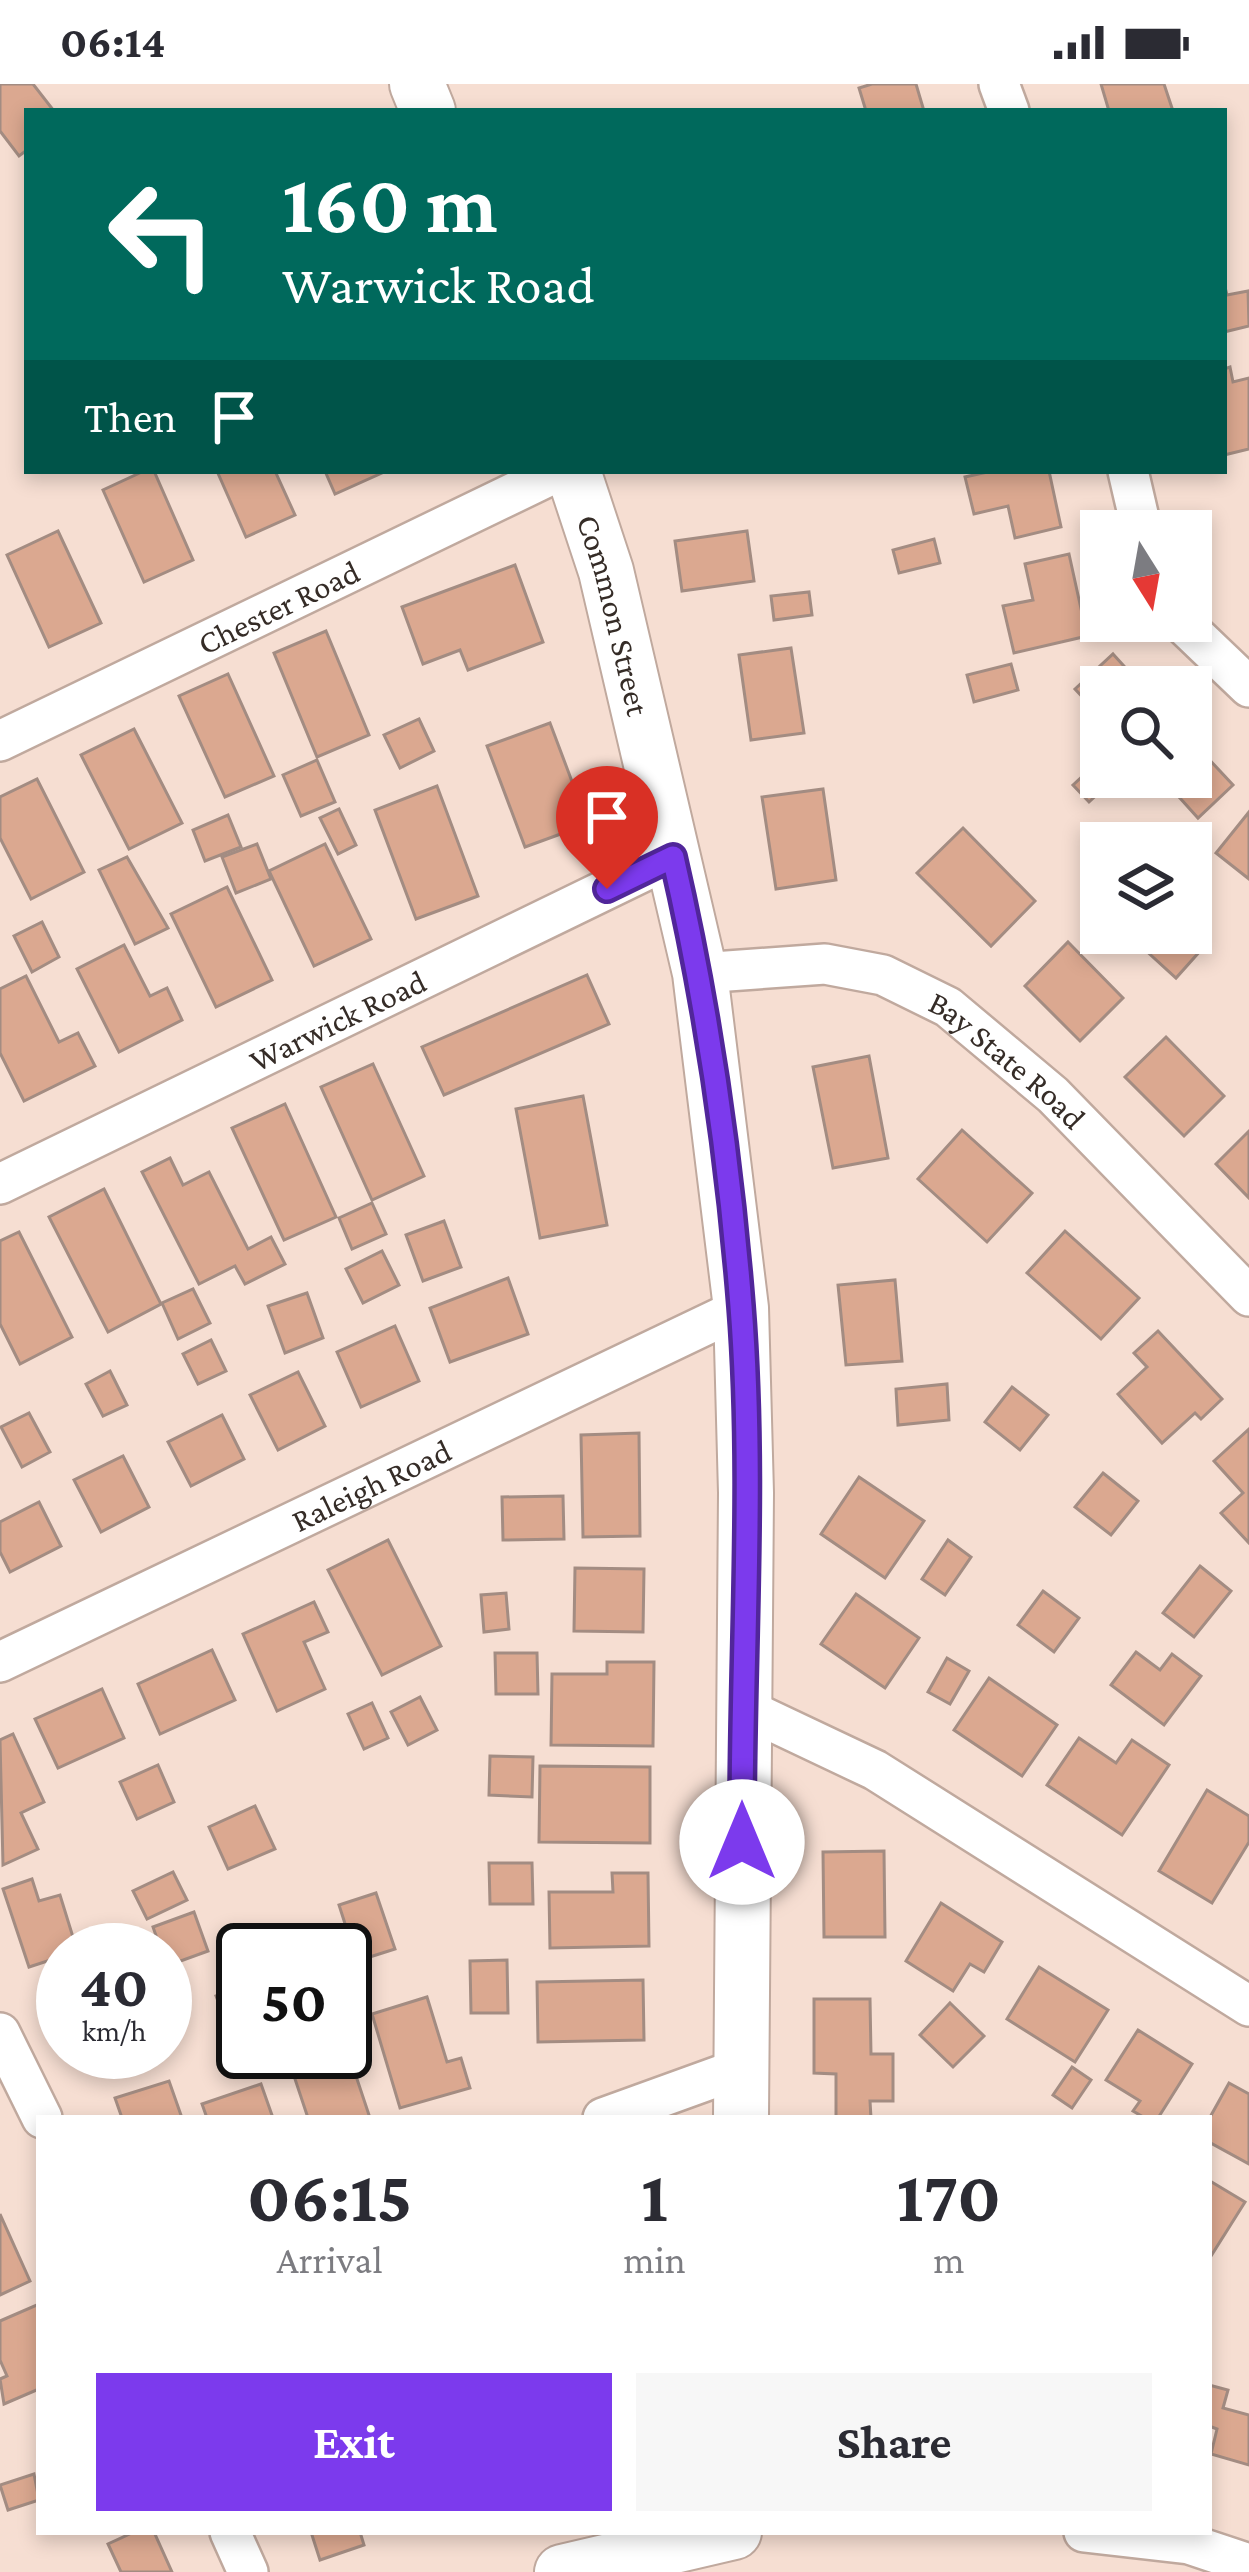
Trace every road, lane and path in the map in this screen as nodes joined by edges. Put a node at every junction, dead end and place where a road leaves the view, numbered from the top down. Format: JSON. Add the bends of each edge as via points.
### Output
{"nodes":[{"id":1,"x":553,"y":474,"type":"edge"},
{"id":2,"x":574,"y":474,"type":"edge"},
{"id":3,"x":1129,"y":474,"type":"edge"},
{"id":4,"x":1137,"y":510,"type":"edge"},
{"id":5,"x":1202,"y":642,"type":"edge"},
{"id":6,"x":1249,"y":688,"type":"edge"},
{"id":7,"x":0,"y":741,"type":"edge"},
{"id":8,"x":673,"y":857,"type":"junction"},
{"id":9,"x":700,"y":973,"type":"junction"},
{"id":10,"x":0,"y":1184,"type":"edge"},
{"id":11,"x":1249,"y":1296,"type":"edge"},
{"id":12,"x":741,"y":1308,"type":"junction"},
{"id":13,"x":0,"y":1662,"type":"edge"},
{"id":14,"x":742,"y":1707,"type":"junction"},
{"id":15,"x":1249,"y":2006,"type":"edge"},
{"id":16,"x":0,"y":2033,"type":"edge"},
{"id":17,"x":742,"y":2092,"type":"edge"},
{"id":18,"x":41,"y":2115,"type":"edge"},
{"id":19,"x":619,"y":2115,"type":"edge"},
{"id":20,"x":231,"y":2535,"type":"edge"},
{"id":21,"x":723,"y":2535,"type":"edge"},
{"id":22,"x":737,"y":2535,"type":"edge"},
{"id":23,"x":1110,"y":2535,"type":"edge"},
{"id":24,"x":1249,"y":2564,"type":"edge"},
{"id":25,"x":248,"y":2572,"type":"edge"},
{"id":26,"x":562,"y":2572,"type":"edge"},
{"id":27,"x":743,"y":2572,"type":"edge"}],
"edges":[{"from":1,"to":7,"type":"street","name":"Chester Road"},
{"from":2,"to":8,"type":"main road","name":"Common Street","via":[[606,571]]},
{"from":3,"to":4,"type":"street"},
{"from":5,"to":6,"type":"street"},
{"from":8,"to":9,"type":"main road","name":"Common Street"},
{"from":8,"to":10,"type":"street","name":"Warwick Road"},
{"from":9,"to":11,"type":"street","name":"Bay State Road","via":[[825,964],[883,975],[948,1007],[1053,1095]]},
{"from":9,"to":12,"type":"main road","name":"Common Street"},
{"from":12,"to":13,"type":"street","name":"Raleigh Road"},
{"from":12,"to":14,"type":"main road","name":"Common Street"},
{"from":14,"to":15,"type":"street","via":[[875,1770]]},
{"from":14,"to":17,"type":"main road","name":"Common Street"},
{"from":16,"to":18,"type":"street"},
{"from":17,"to":19,"type":"street"},
{"from":20,"to":25,"type":"street"},
{"from":21,"to":26,"type":"main road"},
{"from":22,"to":27,"type":"main road"},
{"from":23,"to":24,"type":"street","via":[[1189,2544]]}]}
